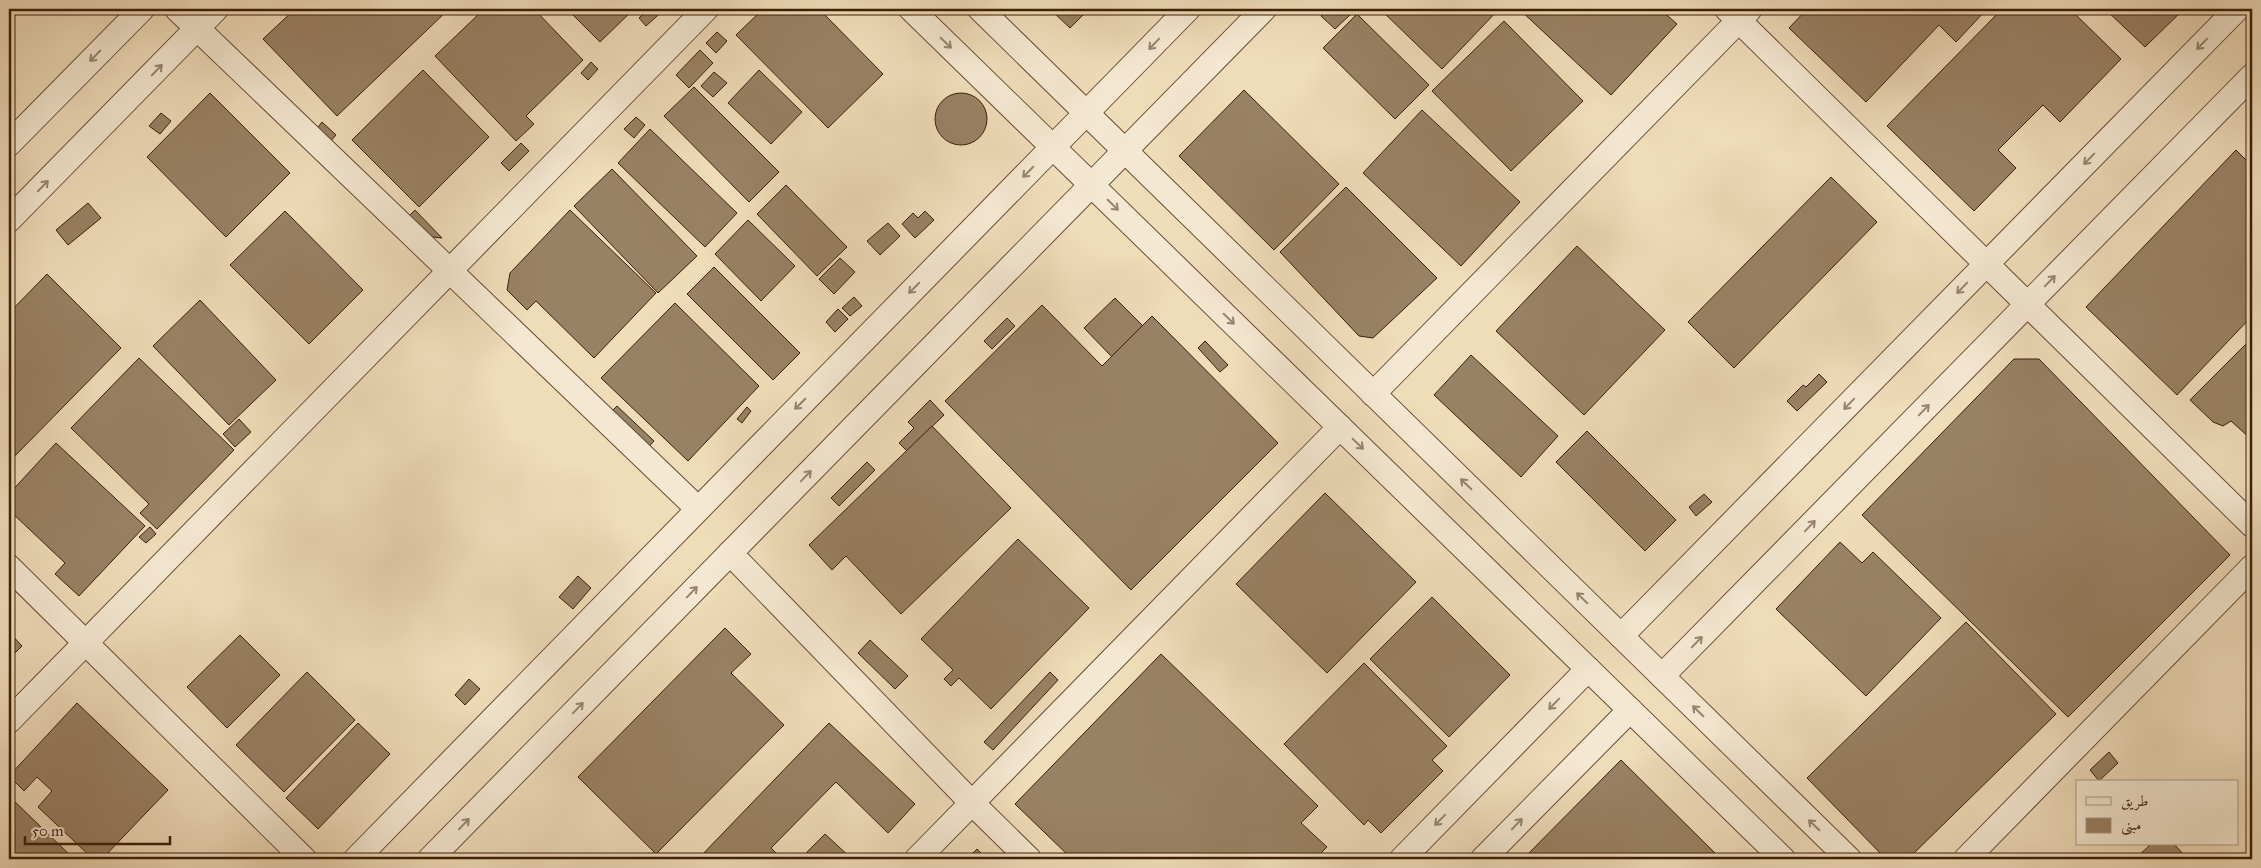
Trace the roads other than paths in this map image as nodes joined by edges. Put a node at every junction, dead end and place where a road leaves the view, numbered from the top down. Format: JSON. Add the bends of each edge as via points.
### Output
{"nodes":[{"id":1,"x":142,"y":9,"type":"edge"},
{"id":2,"x":177,"y":9,"type":"edge"},
{"id":3,"x":216,"y":9,"type":"edge"},
{"id":4,"x":706,"y":9,"type":"edge"},
{"id":5,"x":912,"y":9,"type":"edge"},
{"id":6,"x":980,"y":9,"type":"edge"},
{"id":7,"x":1188,"y":9,"type":"edge"},
{"id":8,"x":1264,"y":9,"type":"edge"},
{"id":9,"x":2236,"y":9,"type":"edge"},
{"id":10,"x":1739,"y":13,"type":"edge"},
{"id":11,"x":197,"y":28,"type":"junction"},
{"id":12,"x":2252,"y":76,"type":"edge"},
{"id":13,"x":1086,"y":113,"type":"junction"},
{"id":14,"x":9,"y":144,"type":"edge"},
{"id":15,"x":1053,"y":147,"type":"junction"},
{"id":16,"x":1125,"y":151,"type":"junction"},
{"id":17,"x":1092,"y":184,"type":"junction"},
{"id":18,"x":9,"y":220,"type":"edge"},
{"id":19,"x":1986,"y":263,"type":"junction"},
{"id":20,"x":450,"y":270,"type":"junction"},
{"id":21,"x":2028,"y":304,"type":"junction"},
{"id":22,"x":1374,"y":394,"type":"junction"},
{"id":23,"x":1340,"y":427,"type":"junction"},
{"id":24,"x":698,"y":508,"type":"junction"},
{"id":25,"x":2252,"y":525,"type":"edge"},
{"id":26,"x":730,"y":553,"type":"junction"},
{"id":27,"x":9,"y":566,"type":"edge"},
{"id":28,"x":2252,"y":567,"type":"edge"},
{"id":29,"x":1621,"y":636,"type":"junction"},
{"id":30,"x":85,"y":642,"type":"junction"},
{"id":31,"x":1588,"y":669,"type":"junction"},
{"id":32,"x":1662,"y":676,"type":"junction"},
{"id":33,"x":1630,"y":710,"type":"junction"},
{"id":34,"x":9,"y":721,"type":"edge"},
{"id":35,"x":972,"y":803,"type":"junction"},
{"id":36,"x":304,"y":859,"type":"edge"},
{"id":37,"x":356,"y":859,"type":"edge"},
{"id":38,"x":430,"y":859,"type":"edge"},
{"id":39,"x":917,"y":859,"type":"edge"},
{"id":40,"x":1029,"y":859,"type":"edge"},
{"id":41,"x":1402,"y":859,"type":"edge"},
{"id":42,"x":1483,"y":859,"type":"edge"},
{"id":43,"x":1783,"y":859,"type":"edge"},
{"id":44,"x":1849,"y":859,"type":"edge"},
{"id":45,"x":1966,"y":859,"type":"edge"}],
"edges":[{"from":1,"to":14,"type":"street","one_way":true},
{"from":2,"to":11,"type":"street"},
{"from":3,"to":11,"type":"street"},
{"from":4,"to":20,"type":"street"},
{"from":5,"to":15,"type":"street","one_way":true},
{"from":6,"to":13,"type":"street"},
{"from":7,"to":13,"type":"street","one_way":true},
{"from":8,"to":16,"type":"street"},
{"from":9,"to":19,"type":"street","one_way":true},
{"from":10,"to":19,"type":"street"},
{"from":10,"to":22,"type":"street"},
{"from":18,"to":11,"type":"street","one_way":true},
{"from":11,"to":20,"type":"street"},
{"from":21,"to":12,"type":"street","one_way":true},
{"from":13,"to":15,"type":"street"},
{"from":13,"to":16,"type":"street"},
{"from":15,"to":17,"type":"street"},
{"from":15,"to":24,"type":"street","one_way":true},
{"from":16,"to":17,"type":"street"},
{"from":16,"to":22,"type":"street"},
{"from":17,"to":23,"type":"street","one_way":true},
{"from":26,"to":17,"type":"street","one_way":true},
{"from":19,"to":21,"type":"street"},
{"from":19,"to":29,"type":"street","one_way":true},
{"from":20,"to":24,"type":"street"},
{"from":20,"to":30,"type":"street"},
{"from":21,"to":25,"type":"street"},
{"from":32,"to":21,"type":"street","one_way":true},
{"from":29,"to":22,"type":"street","one_way":true},
{"from":23,"to":31,"type":"street","one_way":true},
{"from":23,"to":35,"type":"street"},
{"from":24,"to":37,"type":"street"},
{"from":26,"to":35,"type":"street"},
{"from":38,"to":26,"type":"street","one_way":true},
{"from":27,"to":30,"type":"street"},
{"from":28,"to":45,"type":"street"},
{"from":29,"to":32,"type":"street"},
{"from":30,"to":34,"type":"street"},
{"from":30,"to":36,"type":"street"},
{"from":31,"to":33,"type":"street"},
{"from":31,"to":41,"type":"street","one_way":true},
{"from":44,"to":32,"type":"street","one_way":true},
{"from":42,"to":33,"type":"street","one_way":true},
{"from":33,"to":43,"type":"street"},
{"from":35,"to":39,"type":"street"},
{"from":35,"to":40,"type":"street"}]}
